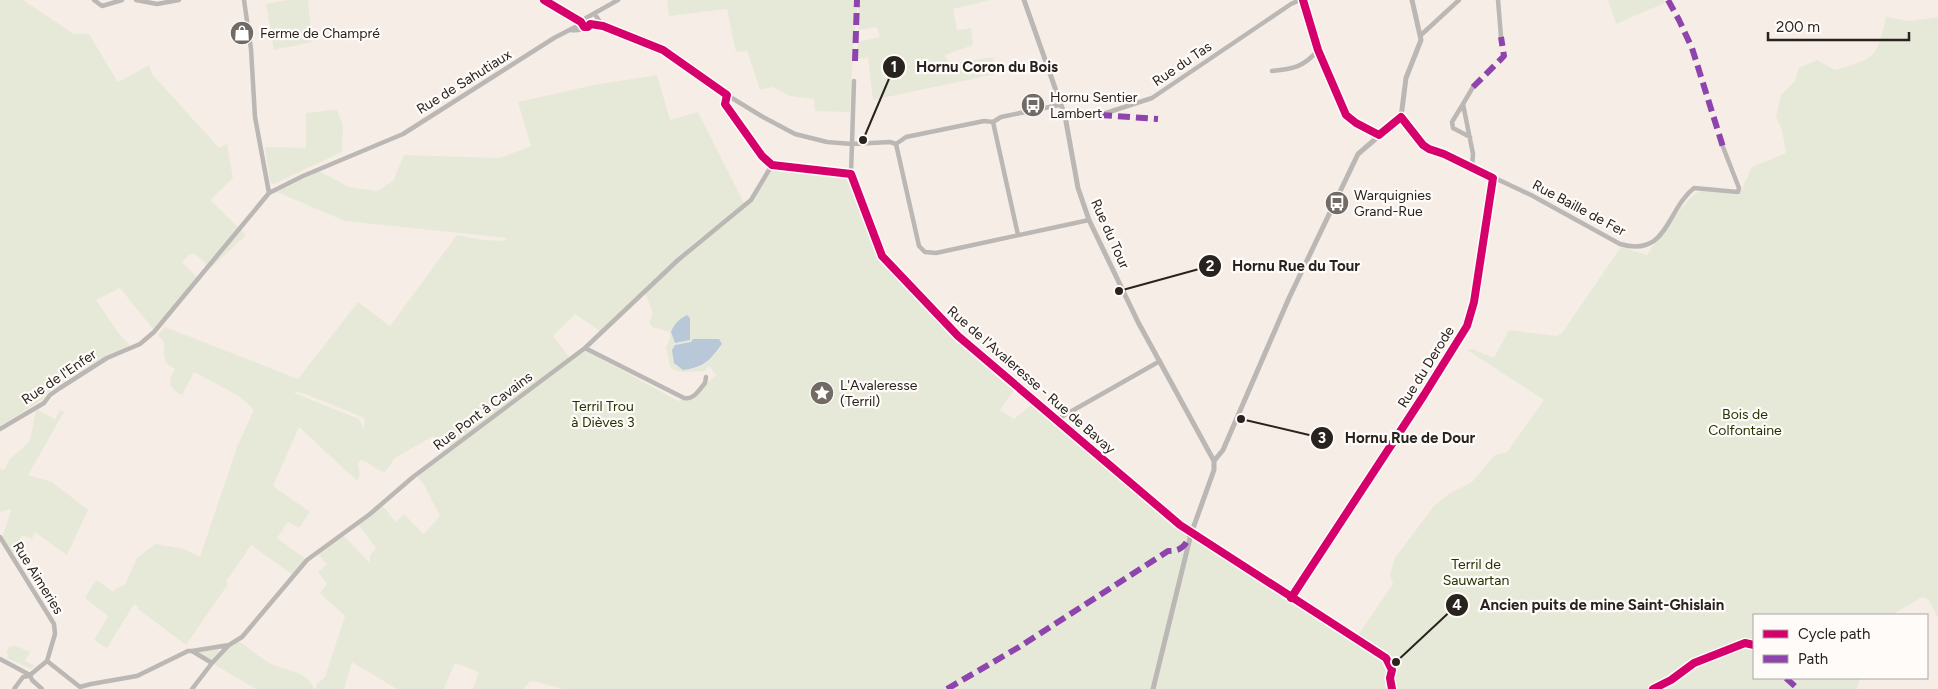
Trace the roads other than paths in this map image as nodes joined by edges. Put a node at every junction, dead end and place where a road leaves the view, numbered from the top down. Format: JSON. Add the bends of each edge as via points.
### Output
{"nodes":[{"id":1,"x":94,"y":0,"type":"edge"},
{"id":2,"x":122,"y":0,"type":"edge"},
{"id":3,"x":136,"y":0,"type":"edge"},
{"id":4,"x":178,"y":0,"type":"edge"},
{"id":5,"x":244,"y":0,"type":"edge"},
{"id":6,"x":544,"y":0,"type":"edge"},
{"id":7,"x":618,"y":0,"type":"edge"},
{"id":8,"x":1024,"y":0,"type":"edge"},
{"id":9,"x":1412,"y":0,"type":"edge"},
{"id":10,"x":1459,"y":0,"type":"edge"},
{"id":11,"x":1498,"y":0,"type":"edge"},
{"id":12,"x":1302,"y":1,"type":"edge"},
{"id":13,"x":597,"y":14,"type":"junction"},
{"id":14,"x":572,"y":17,"type":"junction"},
{"id":15,"x":585,"y":22,"type":"junction"},
{"id":16,"x":604,"y":27,"type":"junction"},
{"id":17,"x":572,"y":29,"type":"junction"},
{"id":18,"x":1422,"y":35,"type":"junction"},
{"id":19,"x":1502,"y":38,"type":"dead end"},
{"id":20,"x":1318,"y":50,"type":"junction"},
{"id":21,"x":1272,"y":71,"type":"dead end"},
{"id":22,"x":854,"y":81,"type":"dead end"},
{"id":23,"x":1472,"y":87,"type":"dead end"},
{"id":24,"x":727,"y":95,"type":"junction"},
{"id":25,"x":1463,"y":104,"type":"junction"},
{"id":26,"x":1059,"y":105,"type":"junction"},
{"id":27,"x":1065,"y":116,"type":"junction"},
{"id":28,"x":1401,"y":117,"type":"junction"},
{"id":29,"x":993,"y":122,"type":"junction"},
{"id":30,"x":1378,"y":135,"type":"junction"},
{"id":31,"x":1470,"y":137,"type":"junction"},
{"id":32,"x":852,"y":144,"type":"junction"},
{"id":33,"x":896,"y":144,"type":"junction"},
{"id":34,"x":1723,"y":147,"type":"dead end"},
{"id":35,"x":1472,"y":167,"type":"junction"},
{"id":36,"x":1493,"y":178,"type":"junction"},
{"id":37,"x":269,"y":193,"type":"junction"},
{"id":38,"x":1089,"y":220,"type":"junction"},
{"id":39,"x":1018,"y":235,"type":"junction"},
{"id":40,"x":585,"y":348,"type":"junction"},
{"id":41,"x":1160,"y":361,"type":"junction"},
{"id":42,"x":706,"y":377,"type":"dead end"},
{"id":43,"x":1056,"y":420,"type":"junction"},
{"id":44,"x":0,"y":429,"type":"edge"},
{"id":45,"x":1214,"y":461,"type":"junction"},
{"id":46,"x":1191,"y":534,"type":"junction"},
{"id":47,"x":0,"y":537,"type":"edge"},
{"id":48,"x":1291,"y":598,"type":"junction"},
{"id":49,"x":1356,"y":639,"type":"dead end"},
{"id":50,"x":229,"y":645,"type":"junction"},
{"id":51,"x":192,"y":651,"type":"junction"},
{"id":52,"x":0,"y":659,"type":"edge"},
{"id":53,"x":47,"y":661,"type":"junction"},
{"id":54,"x":212,"y":663,"type":"junction"},
{"id":55,"x":29,"y":676,"type":"junction"},
{"id":56,"x":80,"y":688,"type":"edge"},
{"id":57,"x":14,"y":689,"type":"edge"},
{"id":58,"x":42,"y":689,"type":"edge"},
{"id":59,"x":192,"y":689,"type":"edge"},
{"id":60,"x":1153,"y":689,"type":"edge"}],
"edges":[{"from":1,"to":2,"type":"street","via":[[102,6]]},
{"from":3,"to":4,"type":"street","via":[[156,4]]},
{"from":5,"to":37,"type":"street","via":[[255,117]]},
{"from":6,"to":14,"type":"street"},
{"from":7,"to":13,"type":"street"},
{"from":8,"to":26,"type":"street","name":"Rue du Tour"},
{"from":9,"to":18,"type":"street"},
{"from":10,"to":18,"type":"street"},
{"from":11,"to":19,"type":"street"},
{"from":12,"to":20,"type":"street"},
{"from":12,"to":27,"type":"street","name":"Rue du Tas","via":[[1291,4],[1152,98],[1100,115]]},
{"from":13,"to":15,"type":"street"},
{"from":13,"to":16,"type":"street"},
{"from":14,"to":15,"type":"street"},
{"from":14,"to":17,"type":"street"},
{"from":15,"to":16,"type":"street"},
{"from":15,"to":17,"type":"street","name":"Rue de Sahutiaux","via":[[576,31]]},
{"from":16,"to":24,"type":"street","via":[[662,50]]},
{"from":17,"to":37,"type":"street","name":"Rue de Sahutiaux","via":[[403,134]]},
{"from":18,"to":28,"type":"street","via":[[1406,78]]},
{"from":20,"to":21,"type":"street","via":[[1297,67]]},
{"from":20,"to":30,"type":"street","via":[[1346,114]]},
{"from":22,"to":32,"type":"street"},
{"from":23,"to":25,"type":"street"},
{"from":24,"to":32,"type":"street","via":[[795,134]]},
{"from":24,"to":40,"type":"street","name":"Rue Pont à Cavains","via":[[725,104],[772,165],[751,200],[678,260]]},
{"from":25,"to":31,"type":"street"},
{"from":25,"to":31,"type":"street","via":[[1452,125]]},
{"from":26,"to":27,"type":"street","name":"Rue du Tour"},
{"from":26,"to":29,"type":"street","via":[[1001,117]]},
{"from":27,"to":38,"type":"street","name":"Rue du Tour","via":[[1078,188]]},
{"from":28,"to":30,"type":"street"},
{"from":28,"to":35,"type":"street","name":"Rue Baille de Fer","via":[[1429,149]]},
{"from":29,"to":33,"type":"street","via":[[984,121],[906,137]]},
{"from":29,"to":39,"type":"street"},
{"from":30,"to":45,"type":"street","via":[[1358,154],[1223,450]]},
{"from":31,"to":35,"type":"street"},
{"from":32,"to":33,"type":"street"},
{"from":32,"to":43,"type":"street","name":"Rue de l'Avaleresse - Rue de Bavay","via":[[851,174],[882,256],[958,336]]},
{"from":33,"to":39,"type":"street","via":[[921,250],[930,254]]},
{"from":34,"to":36,"type":"street","name":"Rue Baille de Fer","via":[[1738,192],[1694,188],[1656,238],[1639,248],[1620,244],[1531,194]]},
{"from":35,"to":36,"type":"street","name":"Rue Baille de Fer"},
{"from":36,"to":48,"type":"street","name":"Rue du Derode","via":[[1474,302],[1467,326]]},
{"from":37,"to":44,"type":"street","name":"Rue de l'Enfer","via":[[154,332],[133,347],[107,358],[60,388],[44,403]]},
{"from":38,"to":39,"type":"street"},
{"from":38,"to":41,"type":"street","name":"Rue du Tour"},
{"from":40,"to":42,"type":"street","via":[[684,398],[693,397]]},
{"from":40,"to":50,"type":"street","name":"Rue Pont à Cavains","via":[[307,560],[242,637]]},
{"from":41,"to":43,"type":"street"},
{"from":41,"to":45,"type":"street","name":"Rue du Tour"},
{"from":43,"to":46,"type":"street","name":"Rue de l'Avaleresse - Rue de Bavay"},
{"from":45,"to":46,"type":"street","via":[[1214,470]]},
{"from":46,"to":48,"type":"street","name":"Rue de l'Avaleresse - Rue de Bavay"},
{"from":46,"to":60,"type":"street"},
{"from":47,"to":53,"type":"street","name":"Rue Aimeries","via":[[54,624],[55,634]]},
{"from":48,"to":49,"type":"street","name":"Rue de l'Avaleresse - Rue de Bavay"},
{"from":50,"to":51,"type":"street","name":"Rue Pont à Cavains"},
{"from":50,"to":54,"type":"street"},
{"from":51,"to":54,"type":"street"},
{"from":51,"to":56,"type":"street","name":"Rue Pont à Cavains","via":[[137,676]]},
{"from":52,"to":55,"type":"street"},
{"from":53,"to":55,"type":"street"},
{"from":53,"to":56,"type":"street"},
{"from":54,"to":59,"type":"street"},
{"from":55,"to":57,"type":"street","via":[[23,677]]},
{"from":55,"to":58,"type":"street"}]}
